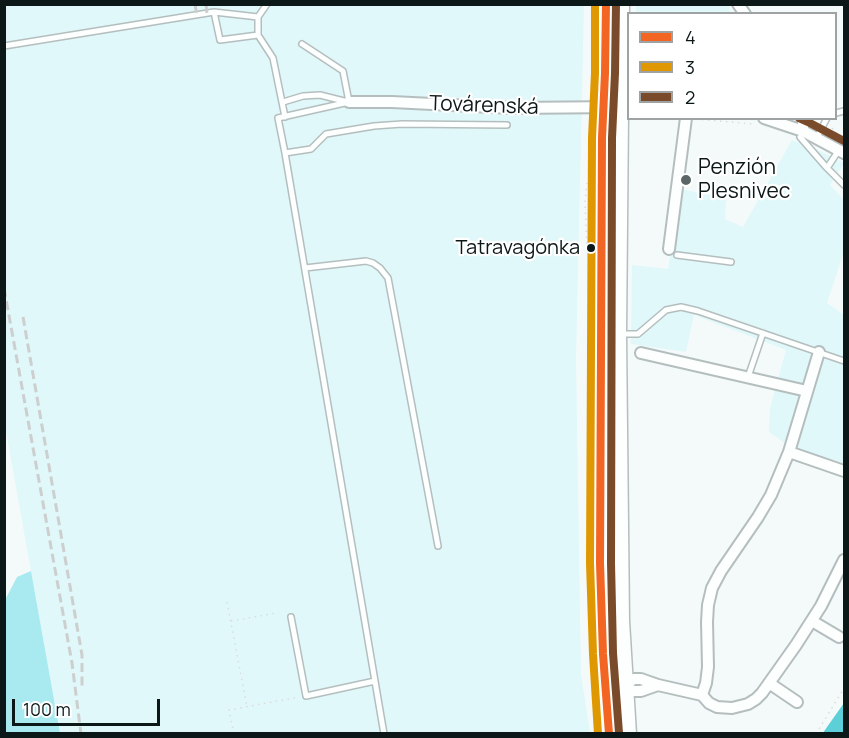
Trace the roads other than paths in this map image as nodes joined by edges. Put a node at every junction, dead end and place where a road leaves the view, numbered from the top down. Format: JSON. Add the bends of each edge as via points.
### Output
{"nodes":[{"id":1,"x":267,"y":4,"type":"edge"},
{"id":2,"x":606,"y":4,"type":"edge"},
{"id":3,"x":620,"y":4,"type":"edge"},
{"id":4,"x":214,"y":12,"type":"junction"},
{"id":5,"x":258,"y":17,"type":"junction"},
{"id":6,"x":258,"y":35,"type":"junction"},
{"id":7,"x":302,"y":44,"type":"dead end"},
{"id":8,"x":4,"y":46,"type":"edge"},
{"id":9,"x":283,"y":102,"type":"junction"},
{"id":10,"x":349,"y":102,"type":"junction"},
{"id":11,"x":620,"y":106,"type":"edge"},
{"id":12,"x":285,"y":117,"type":"junction"},
{"id":13,"x":686,"y":120,"type":"edge"},
{"id":14,"x":769,"y":120,"type":"edge"},
{"id":15,"x":803,"y":120,"type":"edge"},
{"id":16,"x":826,"y":120,"type":"edge"},
{"id":17,"x":507,"y":125,"type":"dead end"},
{"id":18,"x":802,"y":134,"type":"junction"},
{"id":19,"x":817,"y":137,"type":"junction"},
{"id":20,"x":842,"y":151,"type":"edge"},
{"id":21,"x":285,"y":153,"type":"junction"},
{"id":22,"x":827,"y":168,"type":"junction"},
{"id":23,"x":844,"y":185,"type":"edge"},
{"id":24,"x":673,"y":252,"type":"joint"},
{"id":25,"x":731,"y":262,"type":"dead end"},
{"id":26,"x":305,"y":268,"type":"junction"},
{"id":27,"x":763,"y":333,"type":"junction"},
{"id":28,"x":617,"y":334,"type":"junction"},
{"id":29,"x":819,"y":351,"type":"junction"},
{"id":30,"x":641,"y":353,"type":"dead end"},
{"id":31,"x":844,"y":361,"type":"edge"},
{"id":32,"x":748,"y":377,"type":"junction"},
{"id":33,"x":807,"y":391,"type":"junction"},
{"id":34,"x":789,"y":452,"type":"junction"},
{"id":35,"x":844,"y":471,"type":"edge"},
{"id":36,"x":438,"y":546,"type":"dead end"},
{"id":37,"x":844,"y":560,"type":"edge"},
{"id":38,"x":291,"y":617,"type":"dead end"},
{"id":39,"x":812,"y":621,"type":"junction"},
{"id":40,"x":839,"y":637,"type":"dead end"},
{"id":41,"x":375,"y":681,"type":"junction"},
{"id":42,"x":769,"y":683,"type":"junction"},
{"id":43,"x":623,"y":686,"type":"junction"},
{"id":44,"x":605,"y":687,"type":"junction"},
{"id":45,"x":702,"y":695,"type":"junction"},
{"id":46,"x":797,"y":702,"type":"dead end"},
{"id":47,"x":384,"y":734,"type":"edge"},
{"id":48,"x":609,"y":734,"type":"edge"},
{"id":49,"x":627,"y":734,"type":"edge"}],
"edges":[{"from":1,"to":5,"type":"lane"},
{"from":2,"to":11,"type":"main road"},
{"from":3,"to":11,"type":"main road"},
{"from":4,"to":5,"type":"lane"},
{"from":4,"to":6,"type":"lane","via":[[220,40]]},
{"from":4,"to":8,"type":"lane"},
{"from":5,"to":6,"type":"lane"},
{"from":6,"to":9,"type":"lane","via":[[273,58]]},
{"from":7,"to":10,"type":"lane","via":[[343,71]]},
{"from":9,"to":10,"type":"lane","via":[[320,96]]},
{"from":9,"to":12,"type":"lane"},
{"from":10,"to":11,"type":"street","name":"Továrenská","via":[[512,108]]},
{"from":10,"to":12,"type":"lane"},
{"from":11,"to":28,"type":"main road"},
{"from":11,"to":44,"type":"main road","via":[[602,138],[600,563]]},
{"from":12,"to":21,"type":"lane","via":[[278,118]]},
{"from":13,"to":24,"type":"street"},
{"from":14,"to":18,"type":"street"},
{"from":15,"to":18,"type":"street"},
{"from":16,"to":19,"type":"lane"},
{"from":17,"to":21,"type":"lane","via":[[374,126],[326,135],[311,149]]},
{"from":18,"to":19,"type":"street"},
{"from":18,"to":22,"type":"lane"},
{"from":19,"to":20,"type":"street"},
{"from":20,"to":22,"type":"lane"},
{"from":21,"to":26,"type":"lane"},
{"from":22,"to":23,"type":"lane"},
{"from":24,"to":25,"type":"lane"},
{"from":26,"to":36,"type":"lane","via":[[366,261],[380,268],[388,278]]},
{"from":26,"to":41,"type":"lane"},
{"from":27,"to":28,"type":"lane","via":[[681,307],[666,310],[638,334]]},
{"from":27,"to":29,"type":"lane"},
{"from":27,"to":32,"type":"lane"},
{"from":28,"to":43,"type":"main road"},
{"from":29,"to":31,"type":"lane"},
{"from":29,"to":33,"type":"street"},
{"from":30,"to":32,"type":"street"},
{"from":32,"to":33,"type":"street"},
{"from":33,"to":34,"type":"street"},
{"from":34,"to":35,"type":"street"},
{"from":34,"to":45,"type":"street","via":[[766,503],[712,588],[707,622],[708,667]]},
{"from":37,"to":39,"type":"street"},
{"from":38,"to":41,"type":"lane","via":[[306,696]]},
{"from":39,"to":40,"type":"street"},
{"from":39,"to":42,"type":"street"},
{"from":41,"to":47,"type":"lane"},
{"from":42,"to":45,"type":"street","via":[[756,699],[740,707],[717,707]]},
{"from":42,"to":46,"type":"street"},
{"from":43,"to":44,"type":"street"},
{"from":43,"to":45,"type":"street","via":[[641,679]]},
{"from":43,"to":49,"type":"main road"},
{"from":44,"to":48,"type":"main road"}]}
